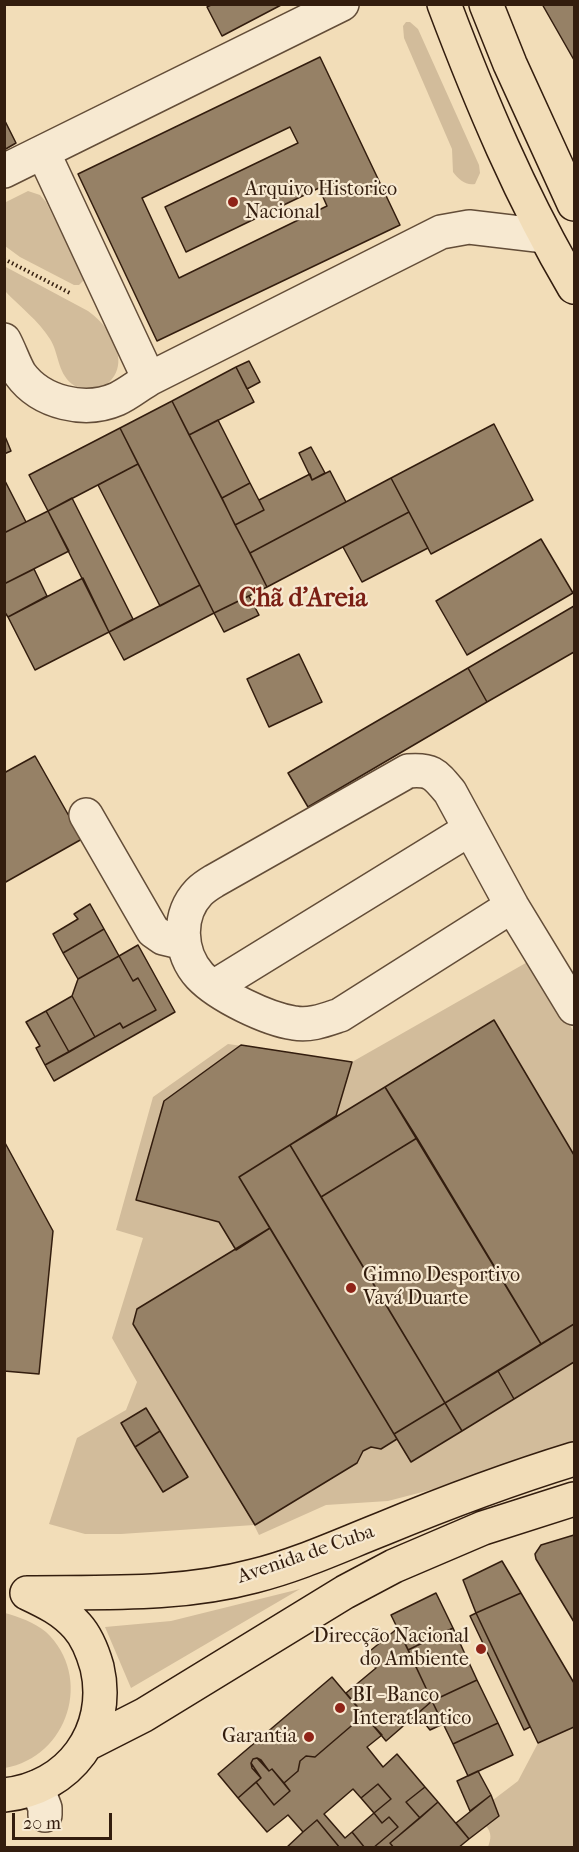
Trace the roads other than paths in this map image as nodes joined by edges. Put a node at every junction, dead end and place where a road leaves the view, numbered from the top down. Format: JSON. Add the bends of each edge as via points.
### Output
{"nodes":[{"id":1,"x":342,"y":4,"type":"edge"},
{"id":2,"x":444,"y":4,"type":"edge"},
{"id":3,"x":486,"y":4,"type":"edge"},
{"id":4,"x":43,"y":152,"type":"junction"},
{"id":5,"x":4,"y":171,"type":"edge"},
{"id":6,"x":574,"y":204,"type":"edge"},
{"id":7,"x":544,"y":236,"type":"junction"},
{"id":8,"x":574,"y":287,"type":"edge"},
{"id":9,"x":4,"y":340,"type":"edge"},
{"id":10,"x":149,"y":379,"type":"junction"},
{"id":11,"x":86,"y":815,"type":"dead end"},
{"id":12,"x":470,"y":828,"type":"junction"},
{"id":13,"x":512,"y":906,"type":"junction"},
{"id":14,"x":184,"y":943,"type":"junction"},
{"id":15,"x":215,"y":986,"type":"junction"},
{"id":16,"x":574,"y":1008,"type":"edge"},
{"id":17,"x":574,"y":1459,"type":"edge"},
{"id":18,"x":574,"y":1499,"type":"edge"},
{"id":19,"x":16,"y":1592,"type":"edge"},
{"id":20,"x":87,"y":1744,"type":"junction"},
{"id":21,"x":23,"y":1798,"type":"edge"}],
"edges":[{"from":1,"to":4,"type":"street"},
{"from":2,"to":7,"type":"main road","via":[[475,85]]},
{"from":3,"to":6,"type":"main road"},
{"from":4,"to":5,"type":"street"},
{"from":4,"to":10,"type":"street"},
{"from":7,"to":8,"type":"main road"},
{"from":7,"to":10,"type":"street","via":[[469,227],[441,232]]},
{"from":9,"to":10,"type":"street","via":[[20,374],[46,396],[61,402],[99,404],[118,399]]},
{"from":11,"to":14,"type":"street","via":[[153,931]]},
{"from":12,"to":13,"type":"street"},
{"from":12,"to":14,"type":"street","via":[[438,778],[424,769],[408,771],[214,880],[199,892],[188,909],[183,925]]},
{"from":12,"to":15,"type":"street"},
{"from":13,"to":15,"type":"street","via":[[339,1015],[318,1023],[275,1019],[254,1011]]},
{"from":13,"to":16,"type":"street"},
{"from":14,"to":15,"type":"street","via":[[189,960],[201,977]]},
{"from":17,"to":19,"type":"main road","name":"Avenida de Cuba","via":[[254,1576],[199,1588],[146,1592]]},
{"from":18,"to":20,"type":"main road","name":"Avenida de Cuba","via":[[483,1528],[394,1566],[345,1592],[140,1730]]},
{"from":19,"to":20,"type":"main road","via":[[55,1606],[78,1627],[94,1654],[101,1684],[98,1715]]},
{"from":20,"to":21,"type":"main road","via":[[70,1766]]}]}
